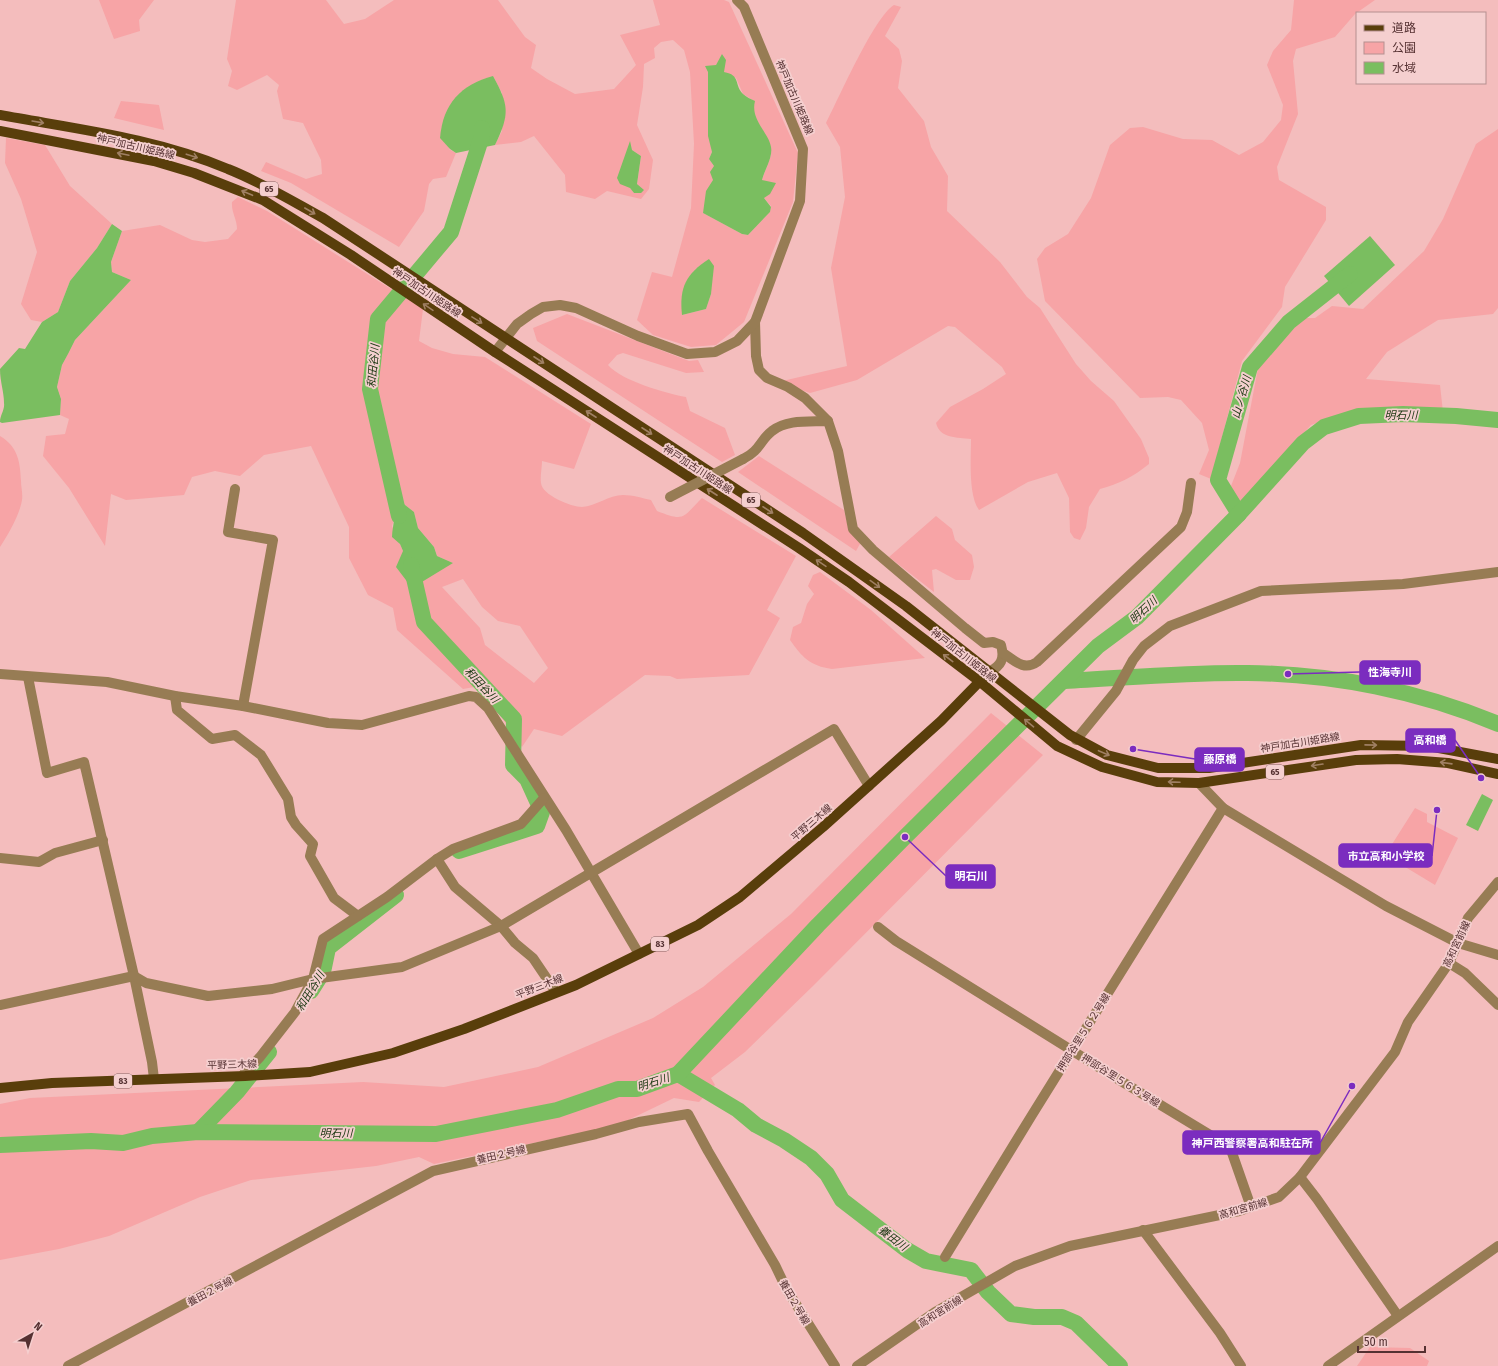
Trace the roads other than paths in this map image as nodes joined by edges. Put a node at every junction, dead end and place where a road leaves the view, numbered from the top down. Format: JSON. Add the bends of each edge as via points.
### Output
{"nodes":[{"id":1,"x":737,"y":0,"type":"edge"},
{"id":2,"x":0,"y":115,"type":"edge"},
{"id":3,"x":0,"y":131,"type":"edge"},
{"id":4,"x":755,"y":322,"type":"junction"},
{"id":5,"x":506,"y":339,"type":"junction"},
{"id":6,"x":495,"y":352,"type":"junction"},
{"id":7,"x":828,"y":421,"type":"junction"},
{"id":8,"x":1191,"y":483,"type":"dead end"},
{"id":9,"x":235,"y":489,"type":"dead end"},
{"id":10,"x":670,"y":496,"type":"dead end"},
{"id":11,"x":1498,"y":572,"type":"edge"},
{"id":12,"x":1003,"y":653,"type":"junction"},
{"id":13,"x":988,"y":672,"type":"junction"},
{"id":14,"x":0,"y":674,"type":"edge"},
{"id":15,"x":28,"y":677,"type":"junction"},
{"id":16,"x":979,"y":681,"type":"junction"},
{"id":17,"x":175,"y":696,"type":"junction"},
{"id":18,"x":243,"y":706,"type":"junction"},
{"id":19,"x":1073,"y":737,"type":"junction"},
{"id":20,"x":1498,"y":759,"type":"edge"},
{"id":21,"x":1498,"y":774,"type":"edge"},
{"id":22,"x":1199,"y":783,"type":"junction"},
{"id":23,"x":869,"y":786,"type":"junction"},
{"id":24,"x":544,"y":798,"type":"junction"},
{"id":25,"x":1222,"y":808,"type":"junction"},
{"id":26,"x":103,"y":840,"type":"junction"},
{"id":27,"x":0,"y":858,"type":"edge"},
{"id":28,"x":437,"y":859,"type":"junction"},
{"id":29,"x":591,"y":872,"type":"junction"},
{"id":30,"x":1498,"y":882,"type":"edge"},
{"id":31,"x":358,"y":916,"type":"junction"},
{"id":32,"x":501,"y":926,"type":"junction"},
{"id":33,"x":878,"y":927,"type":"dead end"},
{"id":34,"x":1458,"y":943,"type":"junction"},
{"id":35,"x":639,"y":954,"type":"junction"},
{"id":36,"x":1498,"y":955,"type":"edge"},
{"id":37,"x":1449,"y":962,"type":"junction"},
{"id":38,"x":134,"y":976,"type":"junction"},
{"id":39,"x":313,"y":979,"type":"junction"},
{"id":40,"x":556,"y":992,"type":"junction"},
{"id":41,"x":0,"y":1005,"type":"edge"},
{"id":42,"x":1498,"y":1005,"type":"edge"},
{"id":43,"x":1073,"y":1050,"type":"junction"},
{"id":44,"x":248,"y":1076,"type":"junction"},
{"id":45,"x":154,"y":1079,"type":"junction"},
{"id":46,"x":0,"y":1088,"type":"edge"},
{"id":47,"x":1300,"y":1178,"type":"junction"},
{"id":48,"x":1250,"y":1207,"type":"junction"},
{"id":49,"x":1143,"y":1230,"type":"junction"},
{"id":50,"x":1496,"y":1251,"type":"edge"},
{"id":51,"x":945,"y":1257,"type":"dead end"},
{"id":52,"x":1398,"y":1316,"type":"junction"},
{"id":53,"x":68,"y":1366,"type":"edge"},
{"id":54,"x":835,"y":1366,"type":"edge"},
{"id":55,"x":857,"y":1366,"type":"edge"},
{"id":56,"x":1241,"y":1366,"type":"edge"},
{"id":57,"x":1328,"y":1366,"type":"edge"}],
"edges":[{"from":1,"to":4,"type":"street","name":"神戸加古川姫路線","via":[[744,7],[803,149],[800,201]]},
{"from":2,"to":5,"type":"main road","name":"神戸加古川姫路線","number":"65","one_way":true,"via":[[138,140],[228,169],[323,218]]},
{"from":6,"to":3,"type":"main road","name":"神戸加古川姫路線","number":"65","one_way":true,"via":[[263,200],[194,172],[154,161]]},
{"from":4,"to":5,"type":"street","name":"神戸加古川姫路線","via":[[736,341],[715,352],[686,354],[576,308],[560,305],[543,307],[530,314],[517,324]]},
{"from":4,"to":7,"type":"street","name":"神戸加古川姫路線","via":[[759,370],[767,378],[805,398]]},
{"from":5,"to":6,"type":"street"},
{"from":5,"to":13,"type":"main road","name":"神戸加古川姫路線","number":"65","one_way":true,"via":[[809,538],[906,606]]},
{"from":16,"to":6,"type":"main road","name":"神戸加古川姫路線","number":"65","one_way":true,"via":[[849,582]]},
{"from":7,"to":10,"type":"street","bridge":true,"via":[[792,423],[772,431],[754,454]]},
{"from":7,"to":12,"type":"street","name":"神戸加古川姫路線","via":[[838,451],[853,529],[873,550],[965,628],[984,642],[1001,645]]},
{"from":8,"to":12,"type":"street","via":[[1191,498],[1181,527],[1037,662],[1024,667]]},
{"from":9,"to":18,"type":"street","via":[[228,532],[273,540]]},
{"from":11,"to":19,"type":"street","via":[[1403,584],[1261,591],[1170,626],[1144,646],[1116,691]]},
{"from":12,"to":13,"type":"street","name":"神戸加古川姫路線","via":[[1003,660],[998,667]]},
{"from":13,"to":16,"type":"main road","name":"平野三木線","number":"83"},
{"from":13,"to":19,"type":"main road","name":"神戸加古川姫路線","number":"65"},
{"from":14,"to":15,"type":"street"},
{"from":15,"to":17,"type":"street","via":[[107,682]]},
{"from":15,"to":26,"type":"street","via":[[47,773],[84,762]]},
{"from":22,"to":16,"type":"main road","name":"神戸加古川姫路線","number":"65","one_way":true,"via":[[1150,780],[1102,768],[1057,746]]},
{"from":16,"to":23,"type":"main road","name":"平野三木線","number":"83","via":[[941,721]]},
{"from":17,"to":18,"type":"street"},
{"from":17,"to":31,"type":"street","via":[[177,710],[212,739],[235,735],[261,755],[288,799],[291,817],[313,844],[310,856],[334,898]]},
{"from":18,"to":24,"type":"street","via":[[328,723],[362,724],[469,696],[476,697],[488,708]]},
{"from":19,"to":20,"type":"main road","name":"神戸加古川姫路線","number":"65","one_way":true,"via":[[1107,755],[1158,768],[1209,768],[1361,745],[1428,746]]},
{"from":21,"to":22,"type":"main road","name":"神戸加古川姫路線","number":"65","one_way":true,"via":[[1448,763],[1396,759],[1356,760]]},
{"from":22,"to":25,"type":"street"},
{"from":23,"to":29,"type":"street","via":[[834,729]]},
{"from":23,"to":35,"type":"main road","name":"平野三木線","number":"83","via":[[784,862],[740,897],[698,924]]},
{"from":24,"to":28,"type":"street","via":[[521,824],[453,849]]},
{"from":24,"to":29,"type":"street"},
{"from":25,"to":34,"type":"street","via":[[1386,906]]},
{"from":25,"to":43,"type":"street","name":"押部谷里５６２号線"},
{"from":26,"to":27,"type":"street","via":[[55,852],[39,862]]},
{"from":26,"to":38,"type":"street"},
{"from":28,"to":31,"type":"street","via":[[388,897]]},
{"from":28,"to":32,"type":"street","via":[[455,887]]},
{"from":29,"to":32,"type":"street"},
{"from":29,"to":35,"type":"street"},
{"from":30,"to":34,"type":"street","name":"高和宮前線","via":[[1468,918]]},
{"from":31,"to":39,"type":"street","via":[[323,939]]},
{"from":32,"to":39,"type":"street","via":[[402,967]]},
{"from":32,"to":40,"type":"street","via":[[515,943],[533,958]]},
{"from":33,"to":43,"type":"street","name":"押部谷里５６３号線","via":[[896,941]]},
{"from":34,"to":36,"type":"street"},
{"from":34,"to":37,"type":"street","name":"高和宮前線"},
{"from":35,"to":40,"type":"main road","name":"平野三木線","number":"83"},
{"from":37,"to":42,"type":"street","via":[[1465,973]]},
{"from":37,"to":47,"type":"street","name":"高和宮前線","via":[[1408,1022],[1395,1052]]},
{"from":38,"to":39,"type":"street","via":[[146,983],[208,996],[272,989]]},
{"from":38,"to":41,"type":"street"},
{"from":38,"to":45,"type":"street"},
{"from":39,"to":44,"type":"street","via":[[295,1012]]},
{"from":40,"to":44,"type":"main road","name":"平野三木線","number":"83","via":[[464,1029],[393,1053],[310,1072]]},
{"from":43,"to":48,"type":"street","name":"押部谷里５６３号線","via":[[1230,1147]]},
{"from":43,"to":51,"type":"street","name":"押部谷里５６２号線"},
{"from":44,"to":45,"type":"main road","name":"平野三木線","number":"83"},
{"from":45,"to":46,"type":"main road","name":"平野三木線","number":"83","via":[[52,1082]]},
{"from":47,"to":48,"type":"street","name":"高和宮前線","via":[[1279,1197]]},
{"from":47,"to":52,"type":"street"},
{"from":48,"to":49,"type":"street","name":"高和宮前線"},
{"from":49,"to":55,"type":"street","name":"高和宮前線","via":[[1070,1246],[1014,1266],[935,1312]]},
{"from":49,"to":56,"type":"street","via":[[1220,1333]]},
{"from":50,"to":52,"type":"street"},
{"from":52,"to":57,"type":"street"},
{"from":53,"to":54,"type":"street","name":"養田２号線","via":[[433,1171],[639,1122],[688,1114],[787,1290]]}]}
